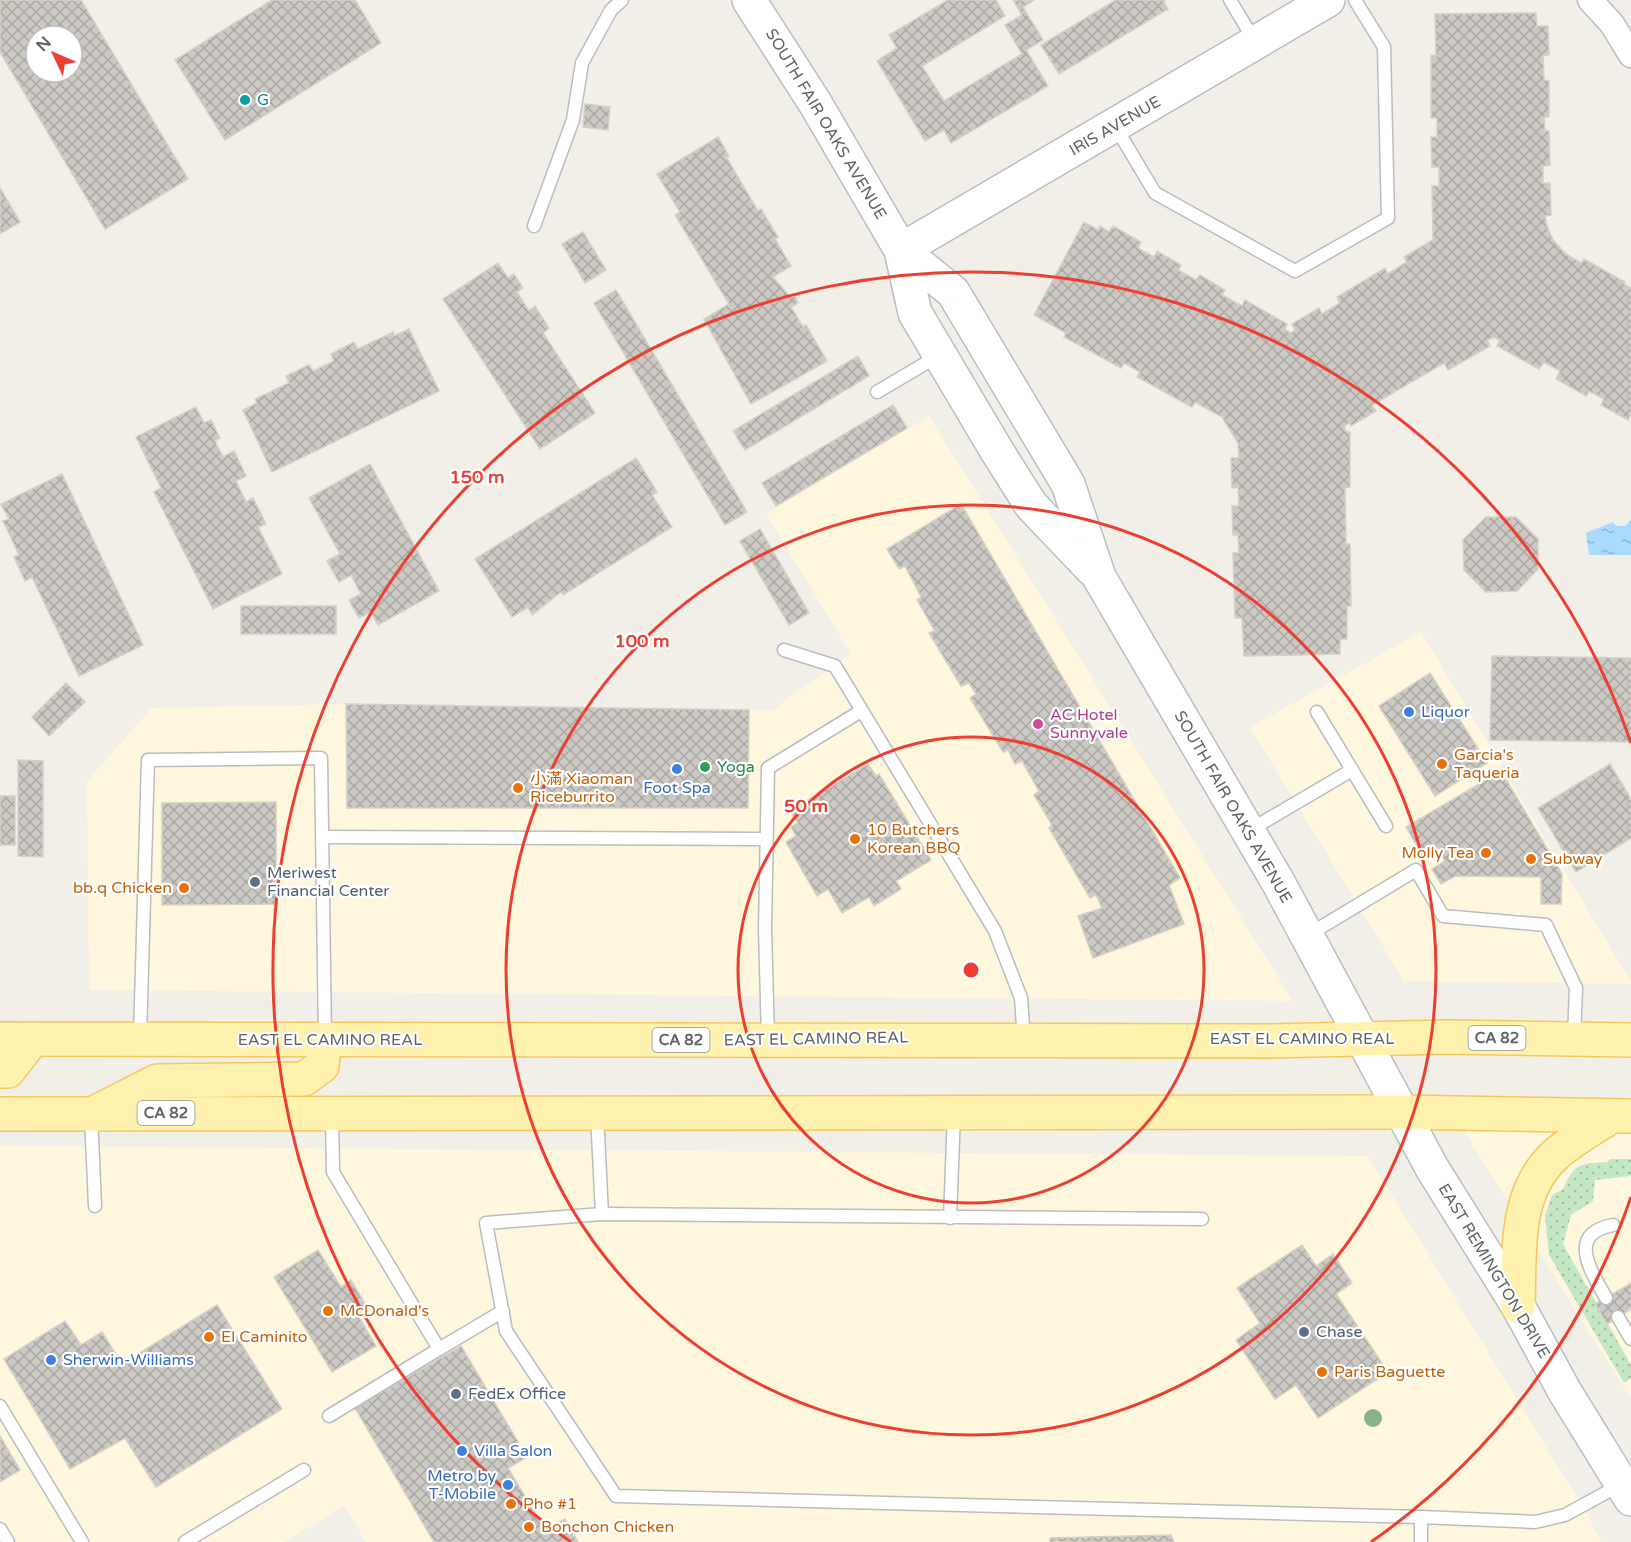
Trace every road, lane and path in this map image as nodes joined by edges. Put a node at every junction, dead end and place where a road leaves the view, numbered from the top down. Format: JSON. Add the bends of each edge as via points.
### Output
{"nodes":[{"id":1,"x":622,"y":0,"type":"edge"},
{"id":2,"x":749,"y":0,"type":"edge"},
{"id":3,"x":1230,"y":0,"type":"edge"},
{"id":4,"x":1328,"y":0,"type":"edge"},
{"id":5,"x":1355,"y":0,"type":"edge"},
{"id":6,"x":1590,"y":0,"type":"edge"},
{"id":7,"x":1255,"y":43,"type":"junction"},
{"id":8,"x":1631,"y":55,"type":"edge"},
{"id":9,"x":1115,"y":126,"type":"junction"},
{"id":10,"x":534,"y":226,"type":"dead end"},
{"id":11,"x":901,"y":250,"type":"junction"},
{"id":12,"x":939,"y":355,"type":"junction"},
{"id":13,"x":877,"y":392,"type":"dead end"},
{"id":14,"x":1099,"y":577,"type":"junction"},
{"id":15,"x":784,"y":650,"type":"dead end"},
{"id":16,"x":861,"y":711,"type":"junction"},
{"id":17,"x":1317,"y":712,"type":"dead end"},
{"id":18,"x":1352,"y":770,"type":"junction"},
{"id":19,"x":1386,"y":826,"type":"dead end"},
{"id":20,"x":1248,"y":831,"type":"junction"},
{"id":21,"x":323,"y":837,"type":"junction"},
{"id":22,"x":766,"y":839,"type":"junction"},
{"id":23,"x":1307,"y":935,"type":"junction"},
{"id":24,"x":1024,"y":1038,"type":"junction"},
{"id":25,"x":0,"y":1039,"type":"edge"},
{"id":26,"x":33,"y":1039,"type":"junction"},
{"id":27,"x":140,"y":1039,"type":"junction"},
{"id":28,"x":1363,"y":1039,"type":"junction"},
{"id":29,"x":325,"y":1040,"type":"junction"},
{"id":30,"x":768,"y":1040,"type":"junction"},
{"id":31,"x":1574,"y":1040,"type":"junction"},
{"id":32,"x":1631,"y":1041,"type":"edge"},
{"id":33,"x":0,"y":1071,"type":"edge"},
{"id":34,"x":597,"y":1112,"type":"junction"},
{"id":35,"x":1402,"y":1112,"type":"junction"},
{"id":36,"x":332,"y":1113,"type":"junction"},
{"id":37,"x":954,"y":1113,"type":"junction"},
{"id":38,"x":0,"y":1114,"type":"edge"},
{"id":39,"x":91,"y":1114,"type":"junction"},
{"id":40,"x":1621,"y":1116,"type":"edge"},
{"id":41,"x":95,"y":1206,"type":"dead end"},
{"id":42,"x":602,"y":1215,"type":"junction"},
{"id":43,"x":950,"y":1218,"type":"junction"},
{"id":44,"x":1202,"y":1219,"type":"dead end"},
{"id":45,"x":1613,"y":1225,"type":"dead end"},
{"id":46,"x":1606,"y":1298,"type":"dead end"},
{"id":47,"x":1518,"y":1306,"type":"junction"},
{"id":48,"x":503,"y":1311,"type":"junction"},
{"id":49,"x":1618,"y":1317,"type":"dead end"},
{"id":50,"x":1631,"y":1339,"type":"edge"},
{"id":51,"x":439,"y":1349,"type":"junction"},
{"id":52,"x":0,"y":1406,"type":"edge"},
{"id":53,"x":329,"y":1416,"type":"dead end"},
{"id":54,"x":304,"y":1470,"type":"dead end"},
{"id":55,"x":1626,"y":1491,"type":"edge"},
{"id":56,"x":1421,"y":1517,"type":"junction"},
{"id":57,"x":0,"y":1528,"type":"edge"},
{"id":58,"x":8,"y":1542,"type":"edge"},
{"id":59,"x":82,"y":1542,"type":"edge"},
{"id":60,"x":185,"y":1542,"type":"edge"},
{"id":61,"x":1421,"y":1542,"type":"edge"}],
"edges":[{"from":1,"to":10,"type":"lane","via":[[611,10],[582,63],[573,120]]},
{"from":2,"to":11,"type":"main road","name":"SOUTH FAIR OAKS AVENUE"},
{"from":3,"to":7,"type":"lane"},
{"from":4,"to":7,"type":"main road","name":"IRIS AVENUE"},
{"from":5,"to":9,"type":"lane","via":[[1384,48],[1388,218],[1295,271],[1155,193]]},
{"from":6,"to":8,"type":"street","via":[[1612,24]]},
{"from":7,"to":9,"type":"main road","name":"IRIS AVENUE"},
{"from":9,"to":11,"type":"main road","name":"IRIS AVENUE"},
{"from":11,"to":12,"type":"main road","name":"SOUTH FAIR OAKS AVENUE","via":[[915,313]]},
{"from":11,"to":14,"type":"main road","name":"SOUTH FAIR OAKS AVENUE","via":[[952,292],[1068,484]]},
{"from":12,"to":13,"type":"lane"},
{"from":12,"to":14,"type":"main road","name":"SOUTH FAIR OAKS AVENUE","via":[[1031,505]]},
{"from":14,"to":20,"type":"main road","name":"SOUTH FAIR OAKS AVENUE"},
{"from":15,"to":16,"type":"lane","via":[[835,666]]},
{"from":16,"to":22,"type":"lane","via":[[768,768]]},
{"from":16,"to":24,"type":"lane","via":[[995,931],[1021,998]]},
{"from":17,"to":18,"type":"lane"},
{"from":18,"to":19,"type":"lane"},
{"from":18,"to":20,"type":"lane"},
{"from":20,"to":23,"type":"main road","name":"SOUTH FAIR OAKS AVENUE"},
{"from":21,"to":22,"type":"lane"},
{"from":21,"to":27,"type":"lane","via":[[321,758],[148,760]]},
{"from":21,"to":29,"type":"lane"},
{"from":22,"to":30,"type":"lane"},
{"from":23,"to":28,"type":"main road","name":"SOUTH FAIR OAKS AVENUE"},
{"from":23,"to":31,"type":"lane","via":[[1416,870],[1443,916],[1546,925],[1576,988]]},
{"from":24,"to":28,"type":"main road","name":"EAST EL CAMINO REAL","number":"CA 82"},
{"from":24,"to":30,"type":"main road","name":"EAST EL CAMINO REAL","number":"CA 82"},
{"from":25,"to":26,"type":"main road","name":"EAST EL CAMINO REAL","number":"CA 82"},
{"from":26,"to":27,"type":"main road","name":"EAST EL CAMINO REAL","number":"CA 82"},
{"from":26,"to":33,"type":"main road","via":[[8,1071]]},
{"from":27,"to":29,"type":"main road","name":"EAST EL CAMINO REAL","number":"CA 82"},
{"from":28,"to":31,"type":"main road","name":"EAST EL CAMINO REAL","number":"CA 82"},
{"from":28,"to":35,"type":"main road","name":"EAST REMINGTON DRIVE"},
{"from":29,"to":30,"type":"main road","name":"EAST EL CAMINO REAL","number":"CA 82"},
{"from":29,"to":39,"type":"main road","via":[[322,1066],[304,1079],[157,1081]]},
{"from":31,"to":32,"type":"main road","name":"EAST EL CAMINO REAL","number":"CA 82"},
{"from":34,"to":36,"type":"main road","number":"CA 82"},
{"from":34,"to":37,"type":"main road","number":"CA 82"},
{"from":34,"to":42,"type":"lane"},
{"from":35,"to":37,"type":"main road","number":"CA 82"},
{"from":35,"to":40,"type":"main road","number":"CA 82"},
{"from":35,"to":47,"type":"main road","name":"EAST REMINGTON DRIVE"},
{"from":36,"to":39,"type":"main road","number":"CA 82"},
{"from":36,"to":51,"type":"lane","via":[[333,1172]]},
{"from":37,"to":43,"type":"lane"},
{"from":38,"to":39,"type":"main road","number":"CA 82"},
{"from":39,"to":41,"type":"lane"},
{"from":40,"to":47,"type":"main road","via":[[1555,1155],[1533,1183],[1522,1219]]},
{"from":42,"to":43,"type":"lane"},
{"from":42,"to":48,"type":"lane","via":[[486,1223]]},
{"from":43,"to":44,"type":"lane"},
{"from":45,"to":46,"type":"lane","via":[[1599,1227],[1588,1237],[1586,1248],[1586,1263]]},
{"from":47,"to":55,"type":"main road","name":"EAST REMINGTON DRIVE"},
{"from":48,"to":51,"type":"lane"},
{"from":48,"to":56,"type":"lane","via":[[506,1331],[616,1496]]},
{"from":49,"to":50,"type":"lane"},
{"from":51,"to":53,"type":"lane"},
{"from":52,"to":59,"type":"lane"},
{"from":54,"to":60,"type":"lane"},
{"from":55,"to":56,"type":"lane","via":[[1565,1515],[1535,1522]]},
{"from":56,"to":61,"type":"lane"},
{"from":57,"to":58,"type":"lane"}]}
